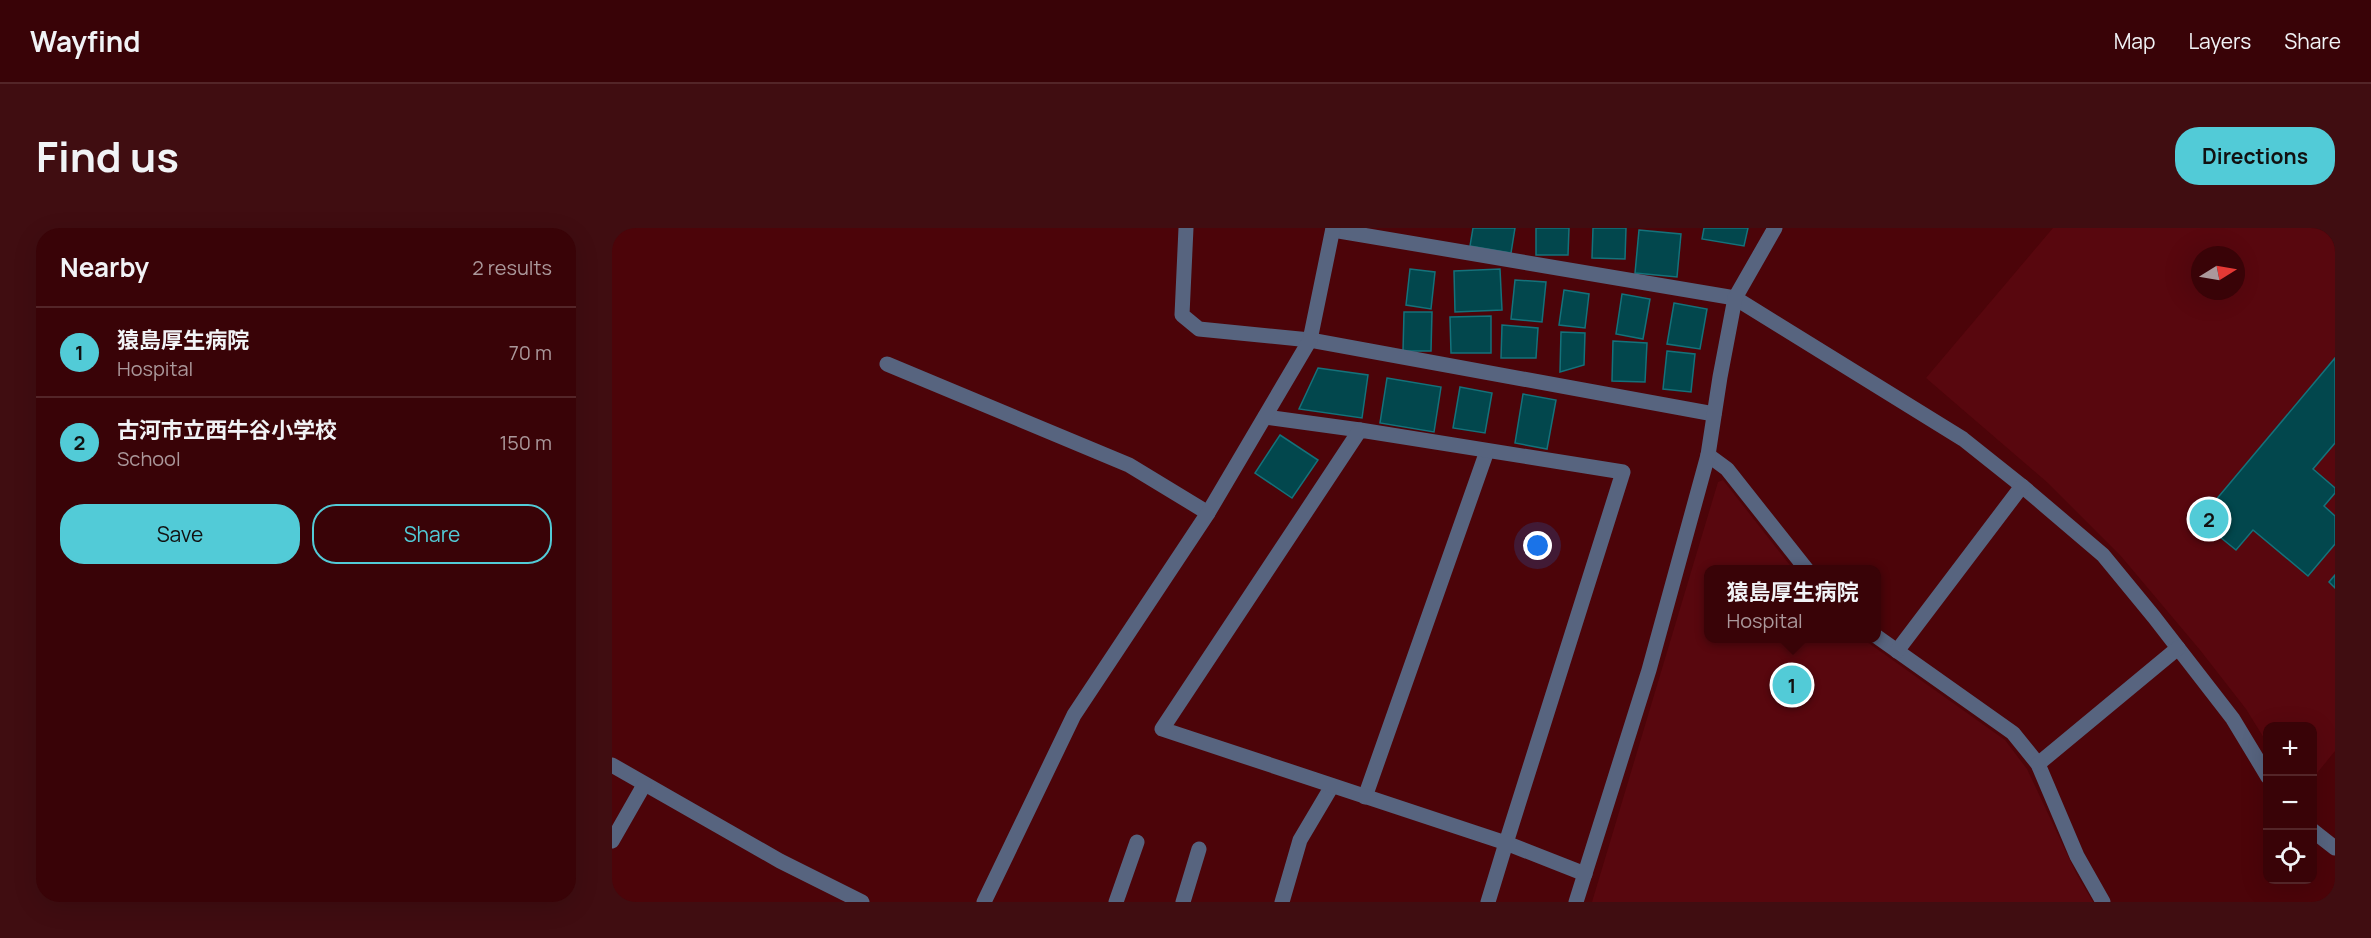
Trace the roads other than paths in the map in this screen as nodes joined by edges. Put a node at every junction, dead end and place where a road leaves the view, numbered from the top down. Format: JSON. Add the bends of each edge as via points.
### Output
{"nodes":[{"id":1,"x":1186,"y":228,"type":"edge"},
{"id":2,"x":1775,"y":228,"type":"edge"},
{"id":3,"x":1333,"y":229,"type":"edge"},
{"id":4,"x":1736,"y":298,"type":"junction"},
{"id":5,"x":1310,"y":340,"type":"junction"},
{"id":6,"x":888,"y":364,"type":"dead end"},
{"id":7,"x":1714,"y":414,"type":"junction"},
{"id":8,"x":1264,"y":417,"type":"junction"},
{"id":9,"x":1360,"y":430,"type":"junction"},
{"id":10,"x":1487,"y":451,"type":"junction"},
{"id":11,"x":1708,"y":455,"type":"junction"},
{"id":12,"x":2022,"y":486,"type":"junction"},
{"id":13,"x":1208,"y":513,"type":"junction"},
{"id":14,"x":1803,"y":565,"type":"edge"},
{"id":15,"x":1881,"y":640,"type":"edge"},
{"id":16,"x":2178,"y":648,"type":"junction"},
{"id":17,"x":1897,"y":651,"type":"junction"},
{"id":18,"x":2038,"y":764,"type":"junction"},
{"id":19,"x":612,"y":765,"type":"edge"},
{"id":20,"x":2267,"y":776,"type":"edge"},
{"id":21,"x":644,"y":785,"type":"junction"},
{"id":22,"x":1332,"y":786,"type":"junction"},
{"id":23,"x":1365,"y":797,"type":"junction"},
{"id":24,"x":2317,"y":833,"type":"edge"},
{"id":25,"x":612,"y":841,"type":"edge"},
{"id":26,"x":1137,"y":842,"type":"dead end"},
{"id":27,"x":1506,"y":843,"type":"junction"},
{"id":28,"x":2335,"y":848,"type":"edge"},
{"id":29,"x":1199,"y":849,"type":"dead end"},
{"id":30,"x":1585,"y":874,"type":"junction"},
{"id":31,"x":862,"y":902,"type":"edge"},
{"id":32,"x":984,"y":902,"type":"edge"},
{"id":33,"x":1116,"y":902,"type":"edge"},
{"id":34,"x":1183,"y":902,"type":"edge"},
{"id":35,"x":1282,"y":902,"type":"edge"},
{"id":36,"x":1488,"y":902,"type":"edge"},
{"id":37,"x":1576,"y":902,"type":"edge"},
{"id":38,"x":2103,"y":902,"type":"edge"}],
"edges":[{"from":1,"to":5,"type":"street","via":[[1182,315],[1199,329]]},
{"from":2,"to":4,"type":"street"},
{"from":3,"to":4,"type":"street"},
{"from":3,"to":5,"type":"street"},
{"from":4,"to":7,"type":"street"},
{"from":4,"to":12,"type":"street","via":[[1963,440]]},
{"from":5,"to":7,"type":"street"},
{"from":5,"to":8,"type":"street"},
{"from":6,"to":13,"type":"street","via":[[1128,465]]},
{"from":7,"to":11,"type":"street"},
{"from":8,"to":9,"type":"street"},
{"from":8,"to":13,"type":"street"},
{"from":9,"to":10,"type":"street"},
{"from":9,"to":22,"type":"street","via":[[1162,729]]},
{"from":10,"to":23,"type":"street"},
{"from":10,"to":27,"type":"street","via":[[1623,472]]},
{"from":11,"to":14,"type":"street","via":[[1726,469]]},
{"from":11,"to":30,"type":"street","via":[[1649,670]]},
{"from":12,"to":16,"type":"street","via":[[2103,555]]},
{"from":12,"to":17,"type":"street"},
{"from":13,"to":32,"type":"street","via":[[1074,715]]},
{"from":15,"to":17,"type":"street"},
{"from":16,"to":18,"type":"street"},
{"from":16,"to":20,"type":"street","via":[[2232,719]]},
{"from":17,"to":18,"type":"street","via":[[2013,733]]},
{"from":18,"to":38,"type":"street","via":[[2078,856]]},
{"from":19,"to":21,"type":"street"},
{"from":21,"to":25,"type":"street"},
{"from":21,"to":31,"type":"street"},
{"from":22,"to":23,"type":"street"},
{"from":22,"to":35,"type":"street","via":[[1299,840]]},
{"from":23,"to":27,"type":"street"},
{"from":24,"to":28,"type":"street"},
{"from":26,"to":33,"type":"street"},
{"from":27,"to":30,"type":"street"},
{"from":27,"to":36,"type":"street"},
{"from":29,"to":34,"type":"street"},
{"from":30,"to":37,"type":"street"}]}
